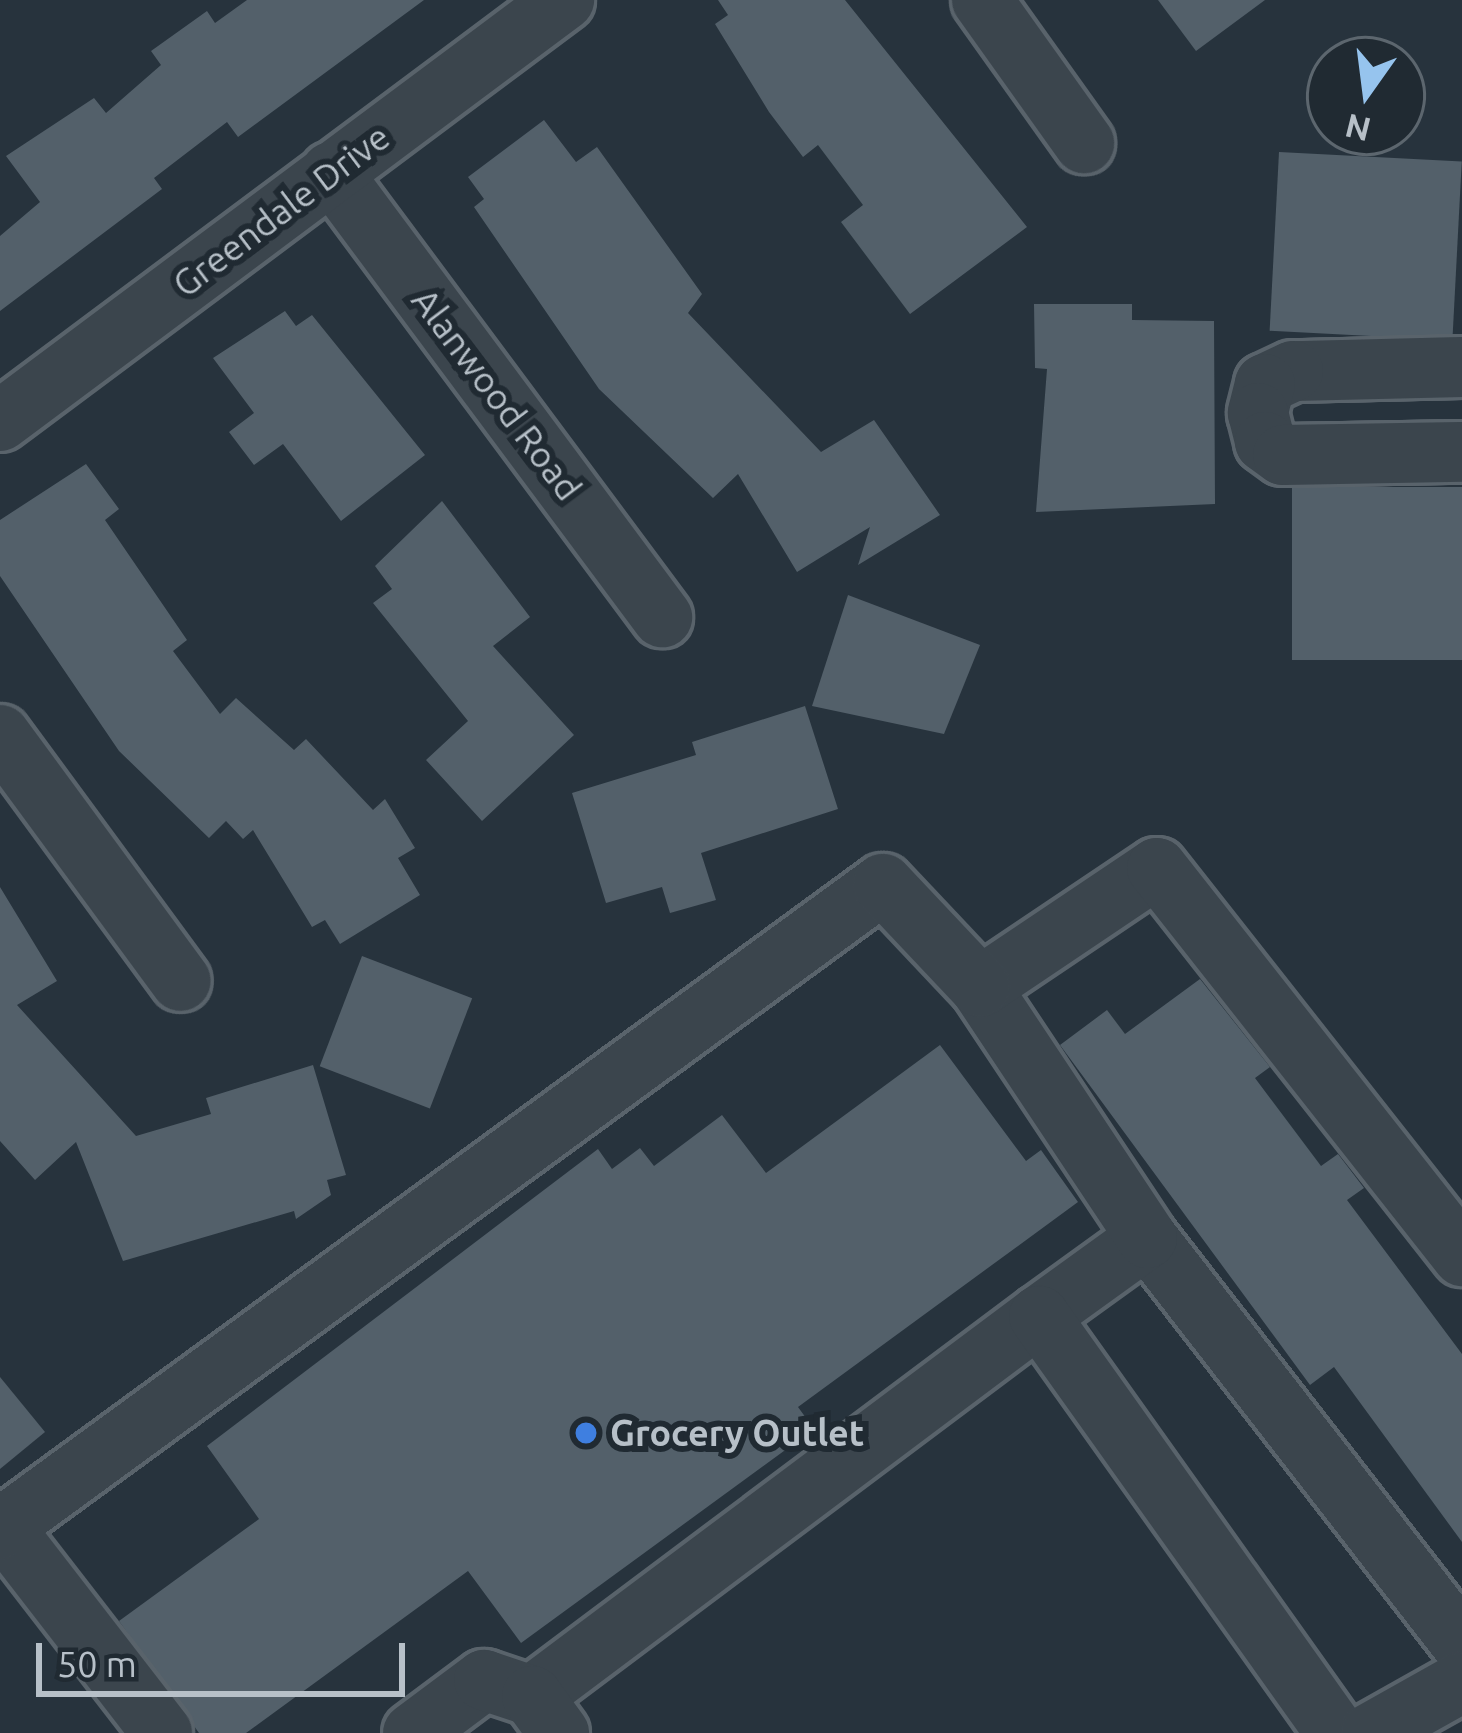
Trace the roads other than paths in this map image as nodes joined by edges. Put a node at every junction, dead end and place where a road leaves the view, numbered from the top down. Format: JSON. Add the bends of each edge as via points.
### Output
{"nodes":[{"id":1,"x":564,"y":0,"type":"edge"},
{"id":2,"x":982,"y":0,"type":"edge"},
{"id":3,"x":1084,"y":143,"type":"dead end"},
{"id":4,"x":331,"y":172,"type":"junction"},
{"id":5,"x":1462,"y":367,"type":"edge"},
{"id":6,"x":0,"y":421,"type":"edge"},
{"id":7,"x":1462,"y":452,"type":"edge"},
{"id":8,"x":662,"y":616,"type":"dead end"},
{"id":9,"x":0,"y":735,"type":"edge"},
{"id":10,"x":181,"y":981,"type":"dead end"},
{"id":11,"x":980,"y":987,"type":"junction"},
{"id":12,"x":1147,"y":1238,"type":"junction"},
{"id":13,"x":1462,"y":1256,"type":"edge"},
{"id":14,"x":1039,"y":1316,"type":"junction"},
{"id":15,"x":1,"y":1528,"type":"edge"},
{"id":16,"x":1462,"y":1644,"type":"edge"},
{"id":17,"x":1462,"y":1682,"type":"edge"},
{"id":18,"x":546,"y":1714,"type":"edge"},
{"id":19,"x":161,"y":1733,"type":"edge"},
{"id":20,"x":413,"y":1733,"type":"edge"},
{"id":21,"x":1336,"y":1733,"type":"edge"},
{"id":22,"x":1371,"y":1733,"type":"edge"}],
"edges":[{"from":1,"to":4,"type":"street","name":"Greendale Drive"},
{"from":2,"to":3,"type":"street"},
{"from":4,"to":6,"type":"street","name":"Greendale Drive"},
{"from":4,"to":8,"type":"street","name":"Alanwood Road"},
{"from":5,"to":7,"type":"street","via":[[1293,370],[1265,384],[1258,413],[1265,442],[1282,455]]},
{"from":9,"to":10,"type":"street"},
{"from":11,"to":12,"type":"street"},
{"from":11,"to":13,"type":"street","via":[[1156,868]]},
{"from":11,"to":15,"type":"street","via":[[883,884]]},
{"from":12,"to":14,"type":"street"},
{"from":12,"to":16,"type":"street"},
{"from":14,"to":18,"type":"street"},
{"from":14,"to":21,"type":"street"},
{"from":15,"to":19,"type":"street"},
{"from":17,"to":22,"type":"street"},
{"from":18,"to":20,"type":"street","via":[[484,1680]]}]}
